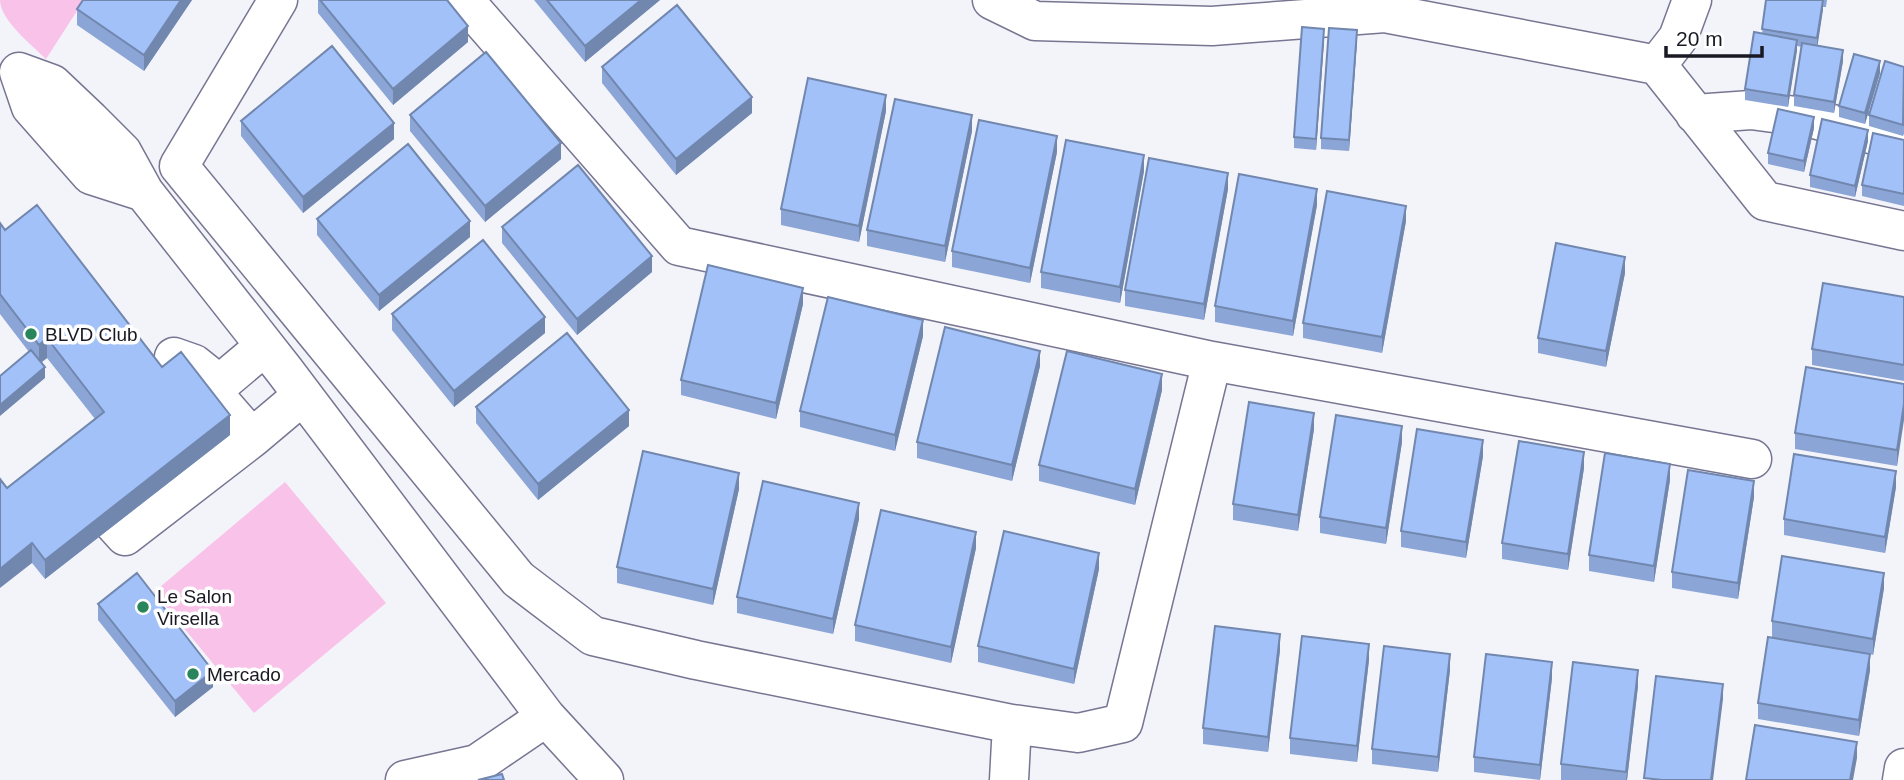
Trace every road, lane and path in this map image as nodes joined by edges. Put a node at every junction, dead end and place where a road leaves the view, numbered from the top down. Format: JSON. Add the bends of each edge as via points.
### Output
{"nodes":[{"id":1,"x":278,"y":0,"type":"edge"},
{"id":2,"x":464,"y":0,"type":"edge"},
{"id":3,"x":992,"y":0,"type":"edge"},
{"id":4,"x":1692,"y":0,"type":"edge"},
{"id":5,"x":1386,"y":7,"type":"edge"},
{"id":6,"x":1280,"y":10,"type":"edge"},
{"id":7,"x":1459,"y":13,"type":"edge"},
{"id":8,"x":10,"y":61,"type":"edge"},
{"id":9,"x":1657,"y":65,"type":"junction"},
{"id":10,"x":1695,"y":114,"type":"junction"},
{"id":11,"x":1904,"y":143,"type":"edge"},
{"id":12,"x":1904,"y":231,"type":"edge"},
{"id":13,"x":265,"y":346,"type":"junction"},
{"id":14,"x":174,"y":357,"type":"edge"},
{"id":15,"x":1212,"y":361,"type":"junction"},
{"id":16,"x":215,"y":388,"type":"junction"},
{"id":17,"x":303,"y":396,"type":"junction"},
{"id":18,"x":252,"y":438,"type":"junction"},
{"id":19,"x":1752,"y":459,"type":"dead end"},
{"id":20,"x":545,"y":717,"type":"junction"},
{"id":21,"x":1012,"y":724,"type":"junction"},
{"id":22,"x":1904,"y":768,"type":"edge"},
{"id":23,"x":405,"y":780,"type":"edge"},
{"id":24,"x":604,"y":780,"type":"edge"},
{"id":25,"x":1009,"y":780,"type":"edge"},
{"id":26,"x":1902,"y":780,"type":"edge"}],
"edges":[{"from":1,"to":21,"type":"street","via":[[179,166],[518,579],[593,636]]},
{"from":2,"to":15,"type":"street","via":[[679,246]]},
{"from":3,"to":6,"type":"street","via":[[1035,20],[1212,26]]},
{"from":4,"to":9,"type":"street","via":[[1678,38]]},
{"from":5,"to":6,"type":"street"},
{"from":5,"to":7,"type":"street"},
{"from":7,"to":9,"type":"street"},
{"from":8,"to":13,"type":"street","via":[[31,107],[91,175],[144,192]]},
{"from":9,"to":10,"type":"street"},
{"from":10,"to":11,"type":"street","via":[[1751,110],[1810,118]]},
{"from":10,"to":12,"type":"street","via":[[1765,201]]},
{"from":13,"to":16,"type":"street"},
{"from":13,"to":17,"type":"street"},
{"from":14,"to":16,"type":"street","via":[[194,364]]},
{"from":15,"to":19,"type":"street"},
{"from":15,"to":21,"type":"street","via":[[1123,723],[1078,733]]},
{"from":16,"to":18,"type":"street"},
{"from":16,"to":18,"type":"street","via":[[88,495],[119,548]]},
{"from":17,"to":18,"type":"street"},
{"from":17,"to":20,"type":"street"},
{"from":20,"to":23,"type":"street","via":[[477,764]]},
{"from":20,"to":24,"type":"street"},
{"from":21,"to":25,"type":"street"},
{"from":22,"to":26,"type":"street"}]}
